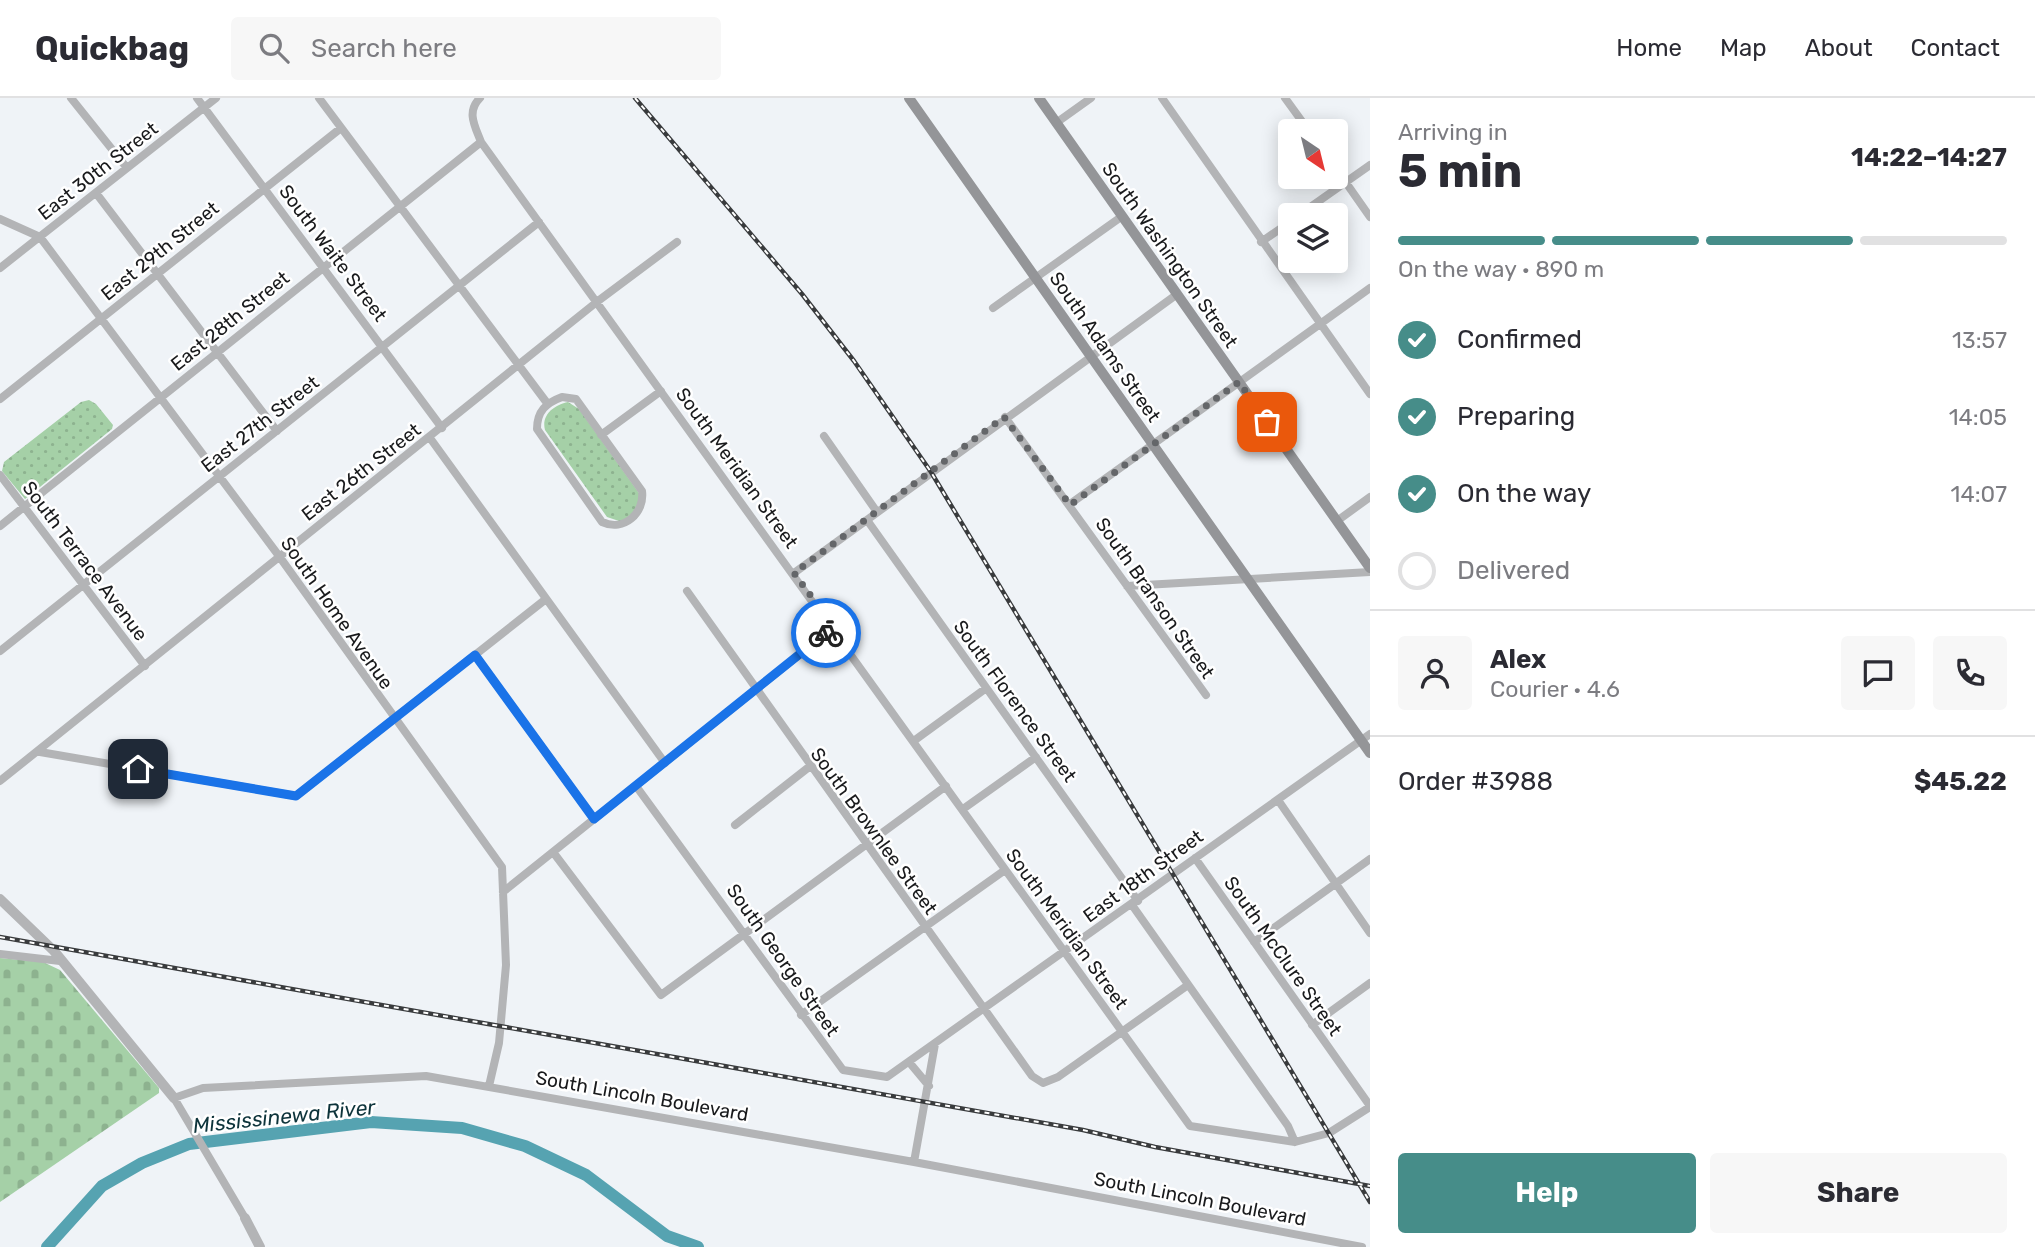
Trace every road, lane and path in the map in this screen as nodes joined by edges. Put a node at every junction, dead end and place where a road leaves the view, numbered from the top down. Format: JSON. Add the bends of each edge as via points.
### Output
{"nodes":[{"id":1,"x":71,"y":98,"type":"edge"},
{"id":2,"x":197,"y":98,"type":"edge"},
{"id":3,"x":216,"y":98,"type":"edge"},
{"id":4,"x":319,"y":98,"type":"edge"},
{"id":5,"x":480,"y":98,"type":"edge"},
{"id":6,"x":909,"y":98,"type":"edge"},
{"id":7,"x":1039,"y":98,"type":"edge"},
{"id":8,"x":1091,"y":98,"type":"edge"},
{"id":9,"x":1162,"y":98,"type":"edge"},
{"id":10,"x":1285,"y":98,"type":"edge"},
{"id":11,"x":205,"y":107,"type":"junction"},
{"id":12,"x":1300,"y":119,"type":"edge"},
{"id":13,"x":1056,"y":123,"type":"junction"},
{"id":14,"x":341,"y":128,"type":"junction"},
{"id":15,"x":481,"y":142,"type":"junction"},
{"id":16,"x":1370,"y":164,"type":"edge"},
{"id":17,"x":127,"y":168,"type":"junction"},
{"id":18,"x":1348,"y":180,"type":"edge"},
{"id":19,"x":1348,"y":185,"type":"edge"},
{"id":20,"x":264,"y":188,"type":"junction"},
{"id":21,"x":1336,"y":189,"type":"edge"},
{"id":22,"x":96,"y":192,"type":"junction"},
{"id":23,"x":1316,"y":203,"type":"edge"},
{"id":24,"x":402,"y":206,"type":"junction"},
{"id":25,"x":1121,"y":217,"type":"junction"},
{"id":26,"x":1370,"y":217,"type":"edge"},
{"id":27,"x":0,"y":219,"type":"edge"},
{"id":28,"x":539,"y":222,"type":"junction"},
{"id":29,"x":1278,"y":230,"type":"edge"},
{"id":30,"x":40,"y":237,"type":"junction"},
{"id":31,"x":677,"y":242,"type":"dead end"},
{"id":32,"x":1261,"y":242,"type":"junction"},
{"id":33,"x":0,"y":268,"type":"edge"},
{"id":34,"x":322,"y":268,"type":"junction"},
{"id":35,"x":156,"y":274,"type":"junction"},
{"id":36,"x":1035,"y":278,"type":"junction"},
{"id":37,"x":459,"y":286,"type":"junction"},
{"id":38,"x":1370,"y":288,"type":"edge"},
{"id":39,"x":1176,"y":295,"type":"junction"},
{"id":40,"x":598,"y":302,"type":"junction"},
{"id":41,"x":993,"y":308,"type":"dead end"},
{"id":42,"x":101,"y":318,"type":"junction"},
{"id":43,"x":1320,"y":324,"type":"junction"},
{"id":44,"x":383,"y":346,"type":"junction"},
{"id":45,"x":215,"y":353,"type":"junction"},
{"id":46,"x":1090,"y":356,"type":"junction"},
{"id":47,"x":521,"y":366,"type":"junction"},
{"id":48,"x":1239,"y":382,"type":"junction"},
{"id":49,"x":661,"y":391,"type":"junction"},
{"id":50,"x":1370,"y":394,"type":"edge"},
{"id":51,"x":160,"y":398,"type":"junction"},
{"id":52,"x":0,"y":399,"type":"edge"},
{"id":53,"x":547,"y":403,"type":"junction"},
{"id":54,"x":1004,"y":417,"type":"junction"},
{"id":55,"x":442,"y":428,"type":"junction"},
{"id":56,"x":277,"y":431,"type":"junction"},
{"id":57,"x":601,"y":435,"type":"junction"},
{"id":58,"x":824,"y":436,"type":"dead end"},
{"id":59,"x":430,"y":438,"type":"junction"},
{"id":60,"x":1153,"y":444,"type":"junction"},
{"id":61,"x":0,"y":475,"type":"edge"},
{"id":62,"x":218,"y":477,"type":"junction"},
{"id":63,"x":1370,"y":497,"type":"edge"},
{"id":64,"x":1070,"y":505,"type":"junction"},
{"id":65,"x":26,"y":506,"type":"junction"},
{"id":66,"x":877,"y":512,"type":"junction"},
{"id":67,"x":867,"y":520,"type":"junction"},
{"id":68,"x":1337,"y":520,"type":"junction"},
{"id":69,"x":0,"y":526,"type":"edge"},
{"id":70,"x":279,"y":556,"type":"junction"},
{"id":71,"x":1370,"y":570,"type":"edge"},
{"id":72,"x":794,"y":573,"type":"junction"},
{"id":73,"x":1246,"y":579,"type":"junction"},
{"id":74,"x":83,"y":585,"type":"junction"},
{"id":75,"x":1127,"y":586,"type":"junction"},
{"id":76,"x":687,"y":591,"type":"dead end"},
{"id":77,"x":546,"y":599,"type":"junction"},
{"id":78,"x":834,"y":627,"type":"junction"},
{"id":79,"x":0,"y":651,"type":"edge"},
{"id":80,"x":475,"y":655,"type":"junction"},
{"id":81,"x":145,"y":666,"type":"junction"},
{"id":82,"x":985,"y":689,"type":"junction"},
{"id":83,"x":756,"y":690,"type":"junction"},
{"id":84,"x":1206,"y":695,"type":"dead end"},
{"id":85,"x":394,"y":720,"type":"junction"},
{"id":86,"x":1365,"y":737,"type":"edge"},
{"id":87,"x":915,"y":740,"type":"junction"},
{"id":88,"x":40,"y":752,"type":"junction"},
{"id":89,"x":1370,"y":754,"type":"edge"},
{"id":90,"x":1036,"y":757,"type":"junction"},
{"id":91,"x":665,"y":763,"type":"junction"},
{"id":92,"x":809,"y":767,"type":"junction"},
{"id":93,"x":0,"y":781,"type":"edge"},
{"id":94,"x":636,"y":786,"type":"junction"},
{"id":95,"x":946,"y":786,"type":"junction"},
{"id":96,"x":1278,"y":800,"type":"junction"},
{"id":97,"x":963,"y":809,"type":"junction"},
{"id":98,"x":594,"y":819,"type":"junction"},
{"id":99,"x":735,"y":825,"type":"dead end"},
{"id":100,"x":865,"y":844,"type":"junction"},
{"id":101,"x":553,"y":852,"type":"junction"},
{"id":102,"x":1195,"y":858,"type":"junction"},
{"id":103,"x":1370,"y":859,"type":"edge"},
{"id":104,"x":1005,"y":870,"type":"junction"},
{"id":105,"x":1336,"y":883,"type":"junction"},
{"id":106,"x":503,"y":891,"type":"junction"},
{"id":107,"x":0,"y":899,"type":"edge"},
{"id":108,"x":1135,"y":903,"type":"junction"},
{"id":109,"x":925,"y":928,"type":"junction"},
{"id":110,"x":746,"y":933,"type":"junction"},
{"id":111,"x":1370,"y":933,"type":"edge"},
{"id":112,"x":1254,"y":942,"type":"junction"},
{"id":113,"x":1065,"y":951,"type":"junction"},
{"id":114,"x":0,"y":954,"type":"edge"},
{"id":115,"x":60,"y":961,"type":"junction"},
{"id":116,"x":1370,"y":983,"type":"edge"},
{"id":117,"x":1188,"y":985,"type":"junction"},
{"id":118,"x":983,"y":1009,"type":"junction"},
{"id":119,"x":801,"y":1015,"type":"junction"},
{"id":120,"x":1312,"y":1025,"type":"junction"},
{"id":121,"x":1121,"y":1032,"type":"junction"},
{"id":122,"x":935,"y":1044,"type":"junction"},
{"id":123,"x":909,"y":1062,"type":"junction"},
{"id":124,"x":489,"y":1086,"type":"junction"},
{"id":125,"x":929,"y":1086,"type":"junction"},
{"id":126,"x":174,"y":1098,"type":"junction"},
{"id":127,"x":1370,"y":1107,"type":"edge"},
{"id":128,"x":1295,"y":1142,"type":"junction"},
{"id":129,"x":914,"y":1162,"type":"junction"},
{"id":130,"x":245,"y":1218,"type":"joint"},
{"id":131,"x":260,"y":1247,"type":"edge"},
{"id":132,"x":1362,"y":1247,"type":"edge"}],
"edges":[{"from":1,"to":17,"type":"street"},
{"from":2,"to":11,"type":"street","name":"South Waite Street"},
{"from":3,"to":11,"type":"street","name":"East 30th Street"},
{"from":4,"to":14,"type":"street"},
{"from":5,"to":15,"type":"street","name":"South Meridian Street","via":[[471,119]]},
{"from":6,"to":36,"type":"main road","name":"South Adams Street"},
{"from":7,"to":13,"type":"main road","name":"South Washington Street"},
{"from":8,"to":13,"type":"street"},
{"from":9,"to":32,"type":"street"},
{"from":10,"to":12,"type":"street"},
{"from":11,"to":17,"type":"street","name":"East 30th Street"},
{"from":11,"to":20,"type":"street","name":"South Waite Street"},
{"from":13,"to":25,"type":"main road","name":"South Washington Street"},
{"from":14,"to":20,"type":"street","name":"East 29th Street"},
{"from":14,"to":24,"type":"street"},
{"from":15,"to":24,"type":"street","name":"East 28th Street"},
{"from":15,"to":28,"type":"street","name":"South Meridian Street"},
{"from":16,"to":18,"type":"street"},
{"from":17,"to":22,"type":"street","name":"East 30th Street"},
{"from":19,"to":26,"type":"street"},
{"from":20,"to":34,"type":"street","name":"South Waite Street"},
{"from":20,"to":35,"type":"street","name":"East 29th Street"},
{"from":21,"to":23,"type":"street"},
{"from":22,"to":30,"type":"street","name":"East 30th Street"},
{"from":22,"to":35,"type":"street"},
{"from":24,"to":34,"type":"street","name":"East 28th Street"},
{"from":24,"to":37,"type":"street"},
{"from":25,"to":36,"type":"street"},
{"from":25,"to":39,"type":"main road","name":"South Washington Street"},
{"from":27,"to":30,"type":"street","name":"South Home Avenue"},
{"from":28,"to":37,"type":"street","name":"East 27th Street"},
{"from":28,"to":40,"type":"street","name":"South Meridian Street"},
{"from":29,"to":32,"type":"street"},
{"from":30,"to":33,"type":"street","name":"East 30th Street"},
{"from":30,"to":42,"type":"street","name":"South Home Avenue"},
{"from":31,"to":40,"type":"street","name":"East 26th Street"},
{"from":32,"to":43,"type":"street"},
{"from":34,"to":44,"type":"street","name":"South Waite Street"},
{"from":34,"to":45,"type":"street","name":"East 28th Street"},
{"from":35,"to":42,"type":"street","name":"East 29th Street"},
{"from":35,"to":45,"type":"street"},
{"from":36,"to":41,"type":"street"},
{"from":36,"to":46,"type":"main road","name":"South Adams Street"},
{"from":37,"to":44,"type":"street","name":"East 27th Street"},
{"from":37,"to":47,"type":"street"},
{"from":38,"to":43,"type":"street"},
{"from":39,"to":46,"type":"street"},
{"from":39,"to":48,"type":"main road","name":"South Washington Street"},
{"from":40,"to":47,"type":"street","name":"East 26th Street"},
{"from":40,"to":49,"type":"street","name":"South Meridian Street"},
{"from":42,"to":51,"type":"street","name":"South Home Avenue"},
{"from":42,"to":52,"type":"street","name":"East 29th Street"},
{"from":43,"to":48,"type":"street"},
{"from":43,"to":50,"type":"street"},
{"from":44,"to":55,"type":"street","name":"South Waite Street"},
{"from":44,"to":56,"type":"street","name":"East 27th Street"},
{"from":45,"to":51,"type":"street","name":"East 28th Street"},
{"from":45,"to":56,"type":"street"},
{"from":46,"to":54,"type":"street"},
{"from":46,"to":60,"type":"main road","name":"South Adams Street"},
{"from":47,"to":53,"type":"street"},
{"from":47,"to":55,"type":"street","name":"East 26th Street"},
{"from":48,"to":60,"type":"street"},
{"from":48,"to":68,"type":"main road","name":"South Washington Street"},
{"from":49,"to":57,"type":"street"},
{"from":49,"to":72,"type":"street","name":"South Meridian Street"},
{"from":51,"to":62,"type":"street","name":"South Home Avenue"},
{"from":51,"to":65,"type":"street","name":"East 28th Street"},
{"from":53,"to":57,"type":"street","via":[[562,397],[576,399]]},
{"from":53,"to":57,"type":"street","via":[[537,417],[537,429],[602,522],[623,524],[639,511],[644,502],[642,491]]},
{"from":54,"to":64,"type":"street","name":"South Branson Street"},
{"from":54,"to":66,"type":"street"},
{"from":55,"to":59,"type":"street","name":"East 26th Street"},
{"from":56,"to":62,"type":"street","name":"East 27th Street"},
{"from":58,"to":66,"type":"street"},
{"from":59,"to":70,"type":"street","name":"East 26th Street"},
{"from":59,"to":77,"type":"street"},
{"from":60,"to":64,"type":"street"},
{"from":60,"to":73,"type":"main road","name":"South Adams Street"},
{"from":61,"to":65,"type":"street","name":"South Terrace Avenue"},
{"from":62,"to":70,"type":"street","name":"South Home Avenue"},
{"from":62,"to":74,"type":"street","name":"East 27th Street"},
{"from":63,"to":68,"type":"street"},
{"from":64,"to":75,"type":"street","name":"South Branson Street"},
{"from":65,"to":69,"type":"street","name":"East 28th Street"},
{"from":65,"to":74,"type":"street","name":"South Terrace Avenue"},
{"from":66,"to":67,"type":"street"},
{"from":67,"to":72,"type":"street"},
{"from":67,"to":82,"type":"street","name":"South Florence Street"},
{"from":68,"to":71,"type":"main road","name":"South Washington Street"},
{"from":70,"to":81,"type":"street","name":"East 26th Street"},
{"from":70,"to":85,"type":"street","name":"South Home Avenue"},
{"from":71,"to":73,"type":"street"},
{"from":72,"to":78,"type":"street","name":"South Meridian Street"},
{"from":73,"to":75,"type":"street"},
{"from":73,"to":86,"type":"main road","name":"South Adams Street"},
{"from":74,"to":79,"type":"street","name":"East 27th Street"},
{"from":74,"to":81,"type":"street","name":"South Terrace Avenue"},
{"from":75,"to":84,"type":"street","name":"South Branson Street"},
{"from":76,"to":83,"type":"street","name":"South Brownlee Street"},
{"from":77,"to":80,"type":"street"},
{"from":77,"to":91,"type":"street"},
{"from":78,"to":83,"type":"street"},
{"from":78,"to":87,"type":"street","name":"South Meridian Street"},
{"from":80,"to":85,"type":"street"},
{"from":80,"to":98,"type":"street"},
{"from":81,"to":88,"type":"street","name":"East 26th Street"},
{"from":82,"to":87,"type":"street"},
{"from":82,"to":90,"type":"street","name":"South Florence Street"},
{"from":83,"to":91,"type":"street"},
{"from":83,"to":92,"type":"street","name":"South Brownlee Street"},
{"from":85,"to":88,"type":"street","via":[[296,796]]},
{"from":85,"to":106,"type":"street","name":"South Home Avenue","via":[[502,867]]},
{"from":86,"to":89,"type":"main road","name":"South Adams Street"},
{"from":86,"to":96,"type":"street","name":"East 18th Street"},
{"from":87,"to":95,"type":"street","name":"South Meridian Street"},
{"from":88,"to":93,"type":"street","name":"East 26th Street"},
{"from":90,"to":97,"type":"street"},
{"from":90,"to":108,"type":"street","name":"South Florence Street"},
{"from":91,"to":94,"type":"street"},
{"from":92,"to":99,"type":"street"},
{"from":92,"to":100,"type":"street","name":"South Brownlee Street"},
{"from":94,"to":98,"type":"street"},
{"from":94,"to":110,"type":"street","name":"South George Street"},
{"from":95,"to":97,"type":"street","name":"South Meridian Street"},
{"from":95,"to":100,"type":"street"},
{"from":96,"to":102,"type":"street","name":"East 18th Street"},
{"from":96,"to":105,"type":"street"},
{"from":97,"to":104,"type":"street","name":"South Meridian Street"},
{"from":98,"to":101,"type":"street"},
{"from":100,"to":109,"type":"street","name":"South Brownlee Street"},
{"from":100,"to":110,"type":"street"},
{"from":101,"to":106,"type":"street"},
{"from":101,"to":110,"type":"street","via":[[661,995]]},
{"from":102,"to":108,"type":"street","name":"East 18th Street"},
{"from":102,"to":112,"type":"street","name":"South McClure Street"},
{"from":103,"to":105,"type":"street"},
{"from":104,"to":109,"type":"street"},
{"from":104,"to":113,"type":"street","name":"South Meridian Street"},
{"from":105,"to":111,"type":"street"},
{"from":105,"to":112,"type":"street"},
{"from":106,"to":124,"type":"street","name":"South Home Avenue","via":[[503,997]]},
{"from":107,"to":115,"type":"street"},
{"from":108,"to":113,"type":"street","name":"East 18th Street"},
{"from":108,"to":117,"type":"street","name":"South Florence Street"},
{"from":109,"to":118,"type":"street","name":"South Brownlee Street"},
{"from":109,"to":119,"type":"street"},
{"from":110,"to":119,"type":"street","name":"South George Street"},
{"from":112,"to":120,"type":"street","name":"South McClure Street"},
{"from":113,"to":118,"type":"street","name":"East 18th Street"},
{"from":113,"to":121,"type":"street","name":"South Meridian Street"},
{"from":114,"to":115,"type":"street"},
{"from":115,"to":126,"type":"street"},
{"from":116,"to":120,"type":"street"},
{"from":117,"to":121,"type":"street"},
{"from":117,"to":128,"type":"street","name":"South Florence Street"},
{"from":118,"to":121,"type":"street","name":"South Brownlee Street","via":[[1032,1076],[1043,1083]]},
{"from":118,"to":122,"type":"street","name":"East 18th Street"},
{"from":119,"to":123,"type":"street","name":"South George Street","via":[[843,1070],[887,1077]]},
{"from":120,"to":127,"type":"street","name":"South McClure Street"},
{"from":121,"to":128,"type":"street","name":"South Meridian Street","via":[[1190,1126]]},
{"from":122,"to":123,"type":"street","name":"South George Street"},
{"from":122,"to":125,"type":"street"},
{"from":123,"to":125,"type":"street"},
{"from":124,"to":126,"type":"street","name":"South Lincoln Boulevard","via":[[399,1076],[203,1088]]},
{"from":124,"to":129,"type":"street","name":"South Lincoln Boulevard"},
{"from":125,"to":129,"type":"street"},
{"from":126,"to":130,"type":"street"},
{"from":127,"to":128,"type":"street","via":[[1329,1133]]},
{"from":129,"to":132,"type":"street","name":"South Lincoln Boulevard"},
{"from":130,"to":131,"type":"street"}]}
